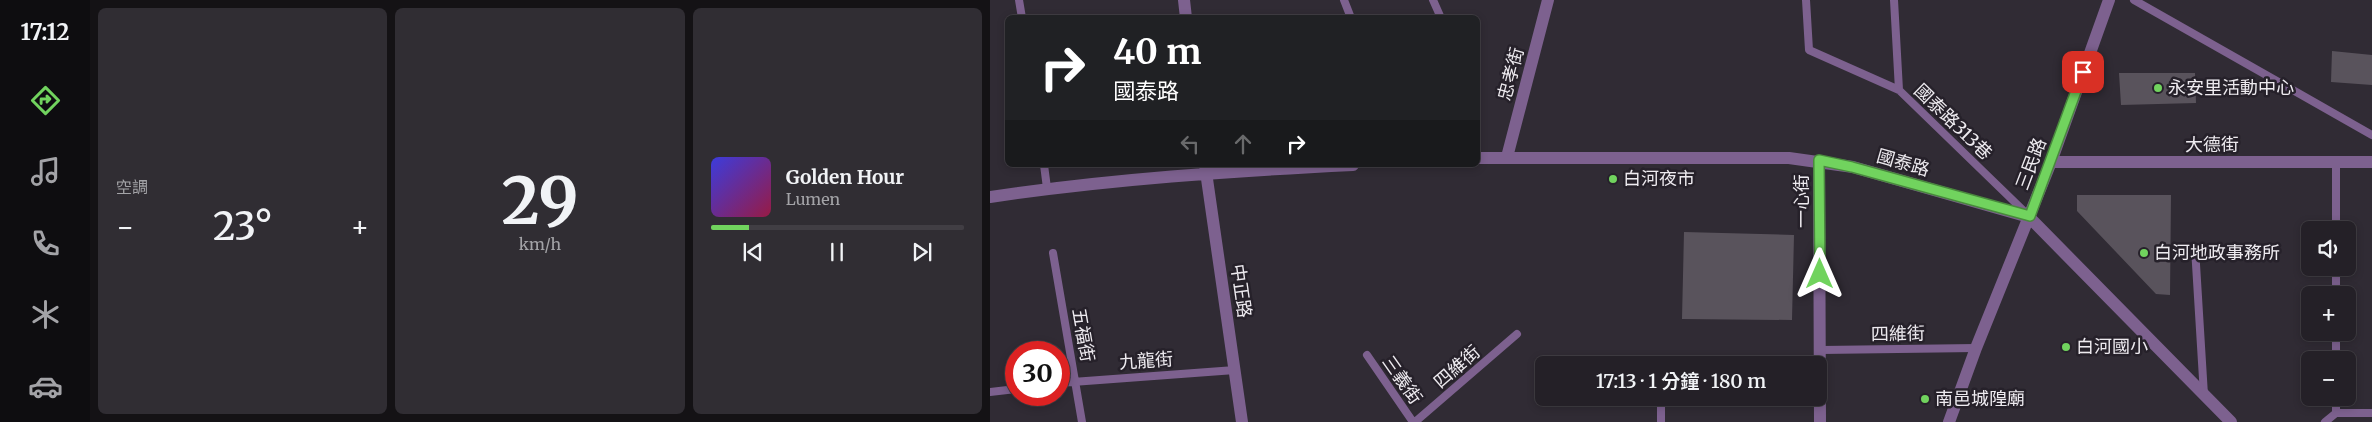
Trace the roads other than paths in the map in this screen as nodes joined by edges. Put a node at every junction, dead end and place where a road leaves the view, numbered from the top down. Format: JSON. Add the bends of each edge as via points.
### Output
{"nodes":[{"id":1,"x":1019,"y":0,"type":"edge"},
{"id":2,"x":1184,"y":0,"type":"edge"},
{"id":3,"x":1344,"y":0,"type":"edge"},
{"id":4,"x":1433,"y":0,"type":"edge"},
{"id":5,"x":1548,"y":0,"type":"edge"},
{"id":6,"x":1806,"y":0,"type":"edge"},
{"id":7,"x":1894,"y":0,"type":"edge"},
{"id":8,"x":2109,"y":0,"type":"edge"},
{"id":9,"x":2134,"y":0,"type":"edge"},
{"id":10,"x":1022,"y":15,"type":"edge"},
{"id":11,"x":1186,"y":15,"type":"edge"},
{"id":12,"x":1350,"y":15,"type":"edge"},
{"id":13,"x":1440,"y":15,"type":"edge"},
{"id":14,"x":1899,"y":90,"type":"junction"},
{"id":15,"x":2372,"y":135,"type":"edge"},
{"id":16,"x":1507,"y":157,"type":"junction"},
{"id":17,"x":1480,"y":158,"type":"edge"},
{"id":18,"x":1819,"y":160,"type":"junction"},
{"id":19,"x":2051,"y":162,"type":"junction"},
{"id":20,"x":2336,"y":162,"type":"junction"},
{"id":21,"x":2372,"y":162,"type":"edge"},
{"id":22,"x":1044,"y":167,"type":"edge"},
{"id":23,"x":1280,"y":167,"type":"edge"},
{"id":24,"x":1206,"y":169,"type":"edge"},
{"id":25,"x":1047,"y":188,"type":"junction"},
{"id":26,"x":990,"y":196,"type":"edge"},
{"id":27,"x":2030,"y":216,"type":"junction"},
{"id":28,"x":2336,"y":221,"type":"edge"},
{"id":29,"x":2195,"y":248,"type":"dead end"},
{"id":30,"x":1053,"y":253,"type":"dead end"},
{"id":31,"x":1517,"y":334,"type":"dead end"},
{"id":32,"x":1976,"y":348,"type":"junction"},
{"id":33,"x":1821,"y":350,"type":"junction"},
{"id":34,"x":1367,"y":355,"type":"dead end"},
{"id":35,"x":1235,"y":370,"type":"junction"},
{"id":36,"x":1076,"y":380,"type":"junction"},
{"id":37,"x":1070,"y":381,"type":"edge"},
{"id":38,"x":1005,"y":390,"type":"edge"},
{"id":39,"x":990,"y":392,"type":"edge"},
{"id":40,"x":2204,"y":395,"type":"junction"},
{"id":41,"x":1661,"y":406,"type":"edge"},
{"id":42,"x":2336,"y":406,"type":"edge"},
{"id":43,"x":2336,"y":413,"type":"junction"},
{"id":44,"x":2372,"y":413,"type":"edge"},
{"id":45,"x":1082,"y":422,"type":"edge"},
{"id":46,"x":1242,"y":422,"type":"edge"},
{"id":47,"x":1414,"y":422,"type":"edge"},
{"id":48,"x":1661,"y":422,"type":"edge"},
{"id":49,"x":1820,"y":422,"type":"edge"},
{"id":50,"x":1948,"y":422,"type":"edge"},
{"id":51,"x":2231,"y":422,"type":"edge"},
{"id":52,"x":2325,"y":422,"type":"edge"}],
"edges":[{"from":1,"to":10,"type":"lane"},
{"from":2,"to":11,"type":"street"},
{"from":3,"to":12,"type":"lane"},
{"from":4,"to":13,"type":"lane"},
{"from":5,"to":16,"type":"street","name":"忠孝街"},
{"from":6,"to":14,"type":"lane","via":[[1809,50]]},
{"from":7,"to":14,"type":"lane","name":"國泰路313巷"},
{"from":8,"to":19,"type":"street","name":"三民路"},
{"from":9,"to":15,"type":"lane"},
{"from":14,"to":27,"type":"lane","name":"國泰路313巷"},
{"from":16,"to":17,"type":"street","name":"國泰路"},
{"from":16,"to":18,"type":"street","name":"國泰路"},
{"from":18,"to":27,"type":"street","name":"國泰路"},
{"from":18,"to":33,"type":"street","name":"一心街"},
{"from":19,"to":20,"type":"street","name":"大德街"},
{"from":19,"to":27,"type":"street","name":"三民路"},
{"from":20,"to":21,"type":"street","name":"大德街"},
{"from":20,"to":28,"type":"lane"},
{"from":22,"to":25,"type":"lane"},
{"from":23,"to":24,"type":"street"},
{"from":24,"to":25,"type":"street"},
{"from":24,"to":35,"type":"street","name":"中正路"},
{"from":25,"to":26,"type":"street"},
{"from":27,"to":32,"type":"street","name":"三民路"},
{"from":27,"to":40,"type":"street"},
{"from":29,"to":40,"type":"lane"},
{"from":30,"to":36,"type":"lane","name":"五福街"},
{"from":31,"to":47,"type":"lane","name":"四維街"},
{"from":32,"to":33,"type":"lane","name":"四維街"},
{"from":32,"to":50,"type":"street","name":"三民路"},
{"from":33,"to":49,"type":"street","name":"一心街"},
{"from":34,"to":47,"type":"lane","name":"三義街"},
{"from":35,"to":36,"type":"lane","name":"九龍街"},
{"from":35,"to":46,"type":"street","name":"中正路"},
{"from":36,"to":37,"type":"lane","name":"九龍街"},
{"from":36,"to":45,"type":"lane","name":"五福街"},
{"from":38,"to":39,"type":"lane"},
{"from":40,"to":51,"type":"street"},
{"from":41,"to":48,"type":"lane"},
{"from":42,"to":43,"type":"lane"},
{"from":43,"to":44,"type":"lane"},
{"from":43,"to":52,"type":"lane"}]}
